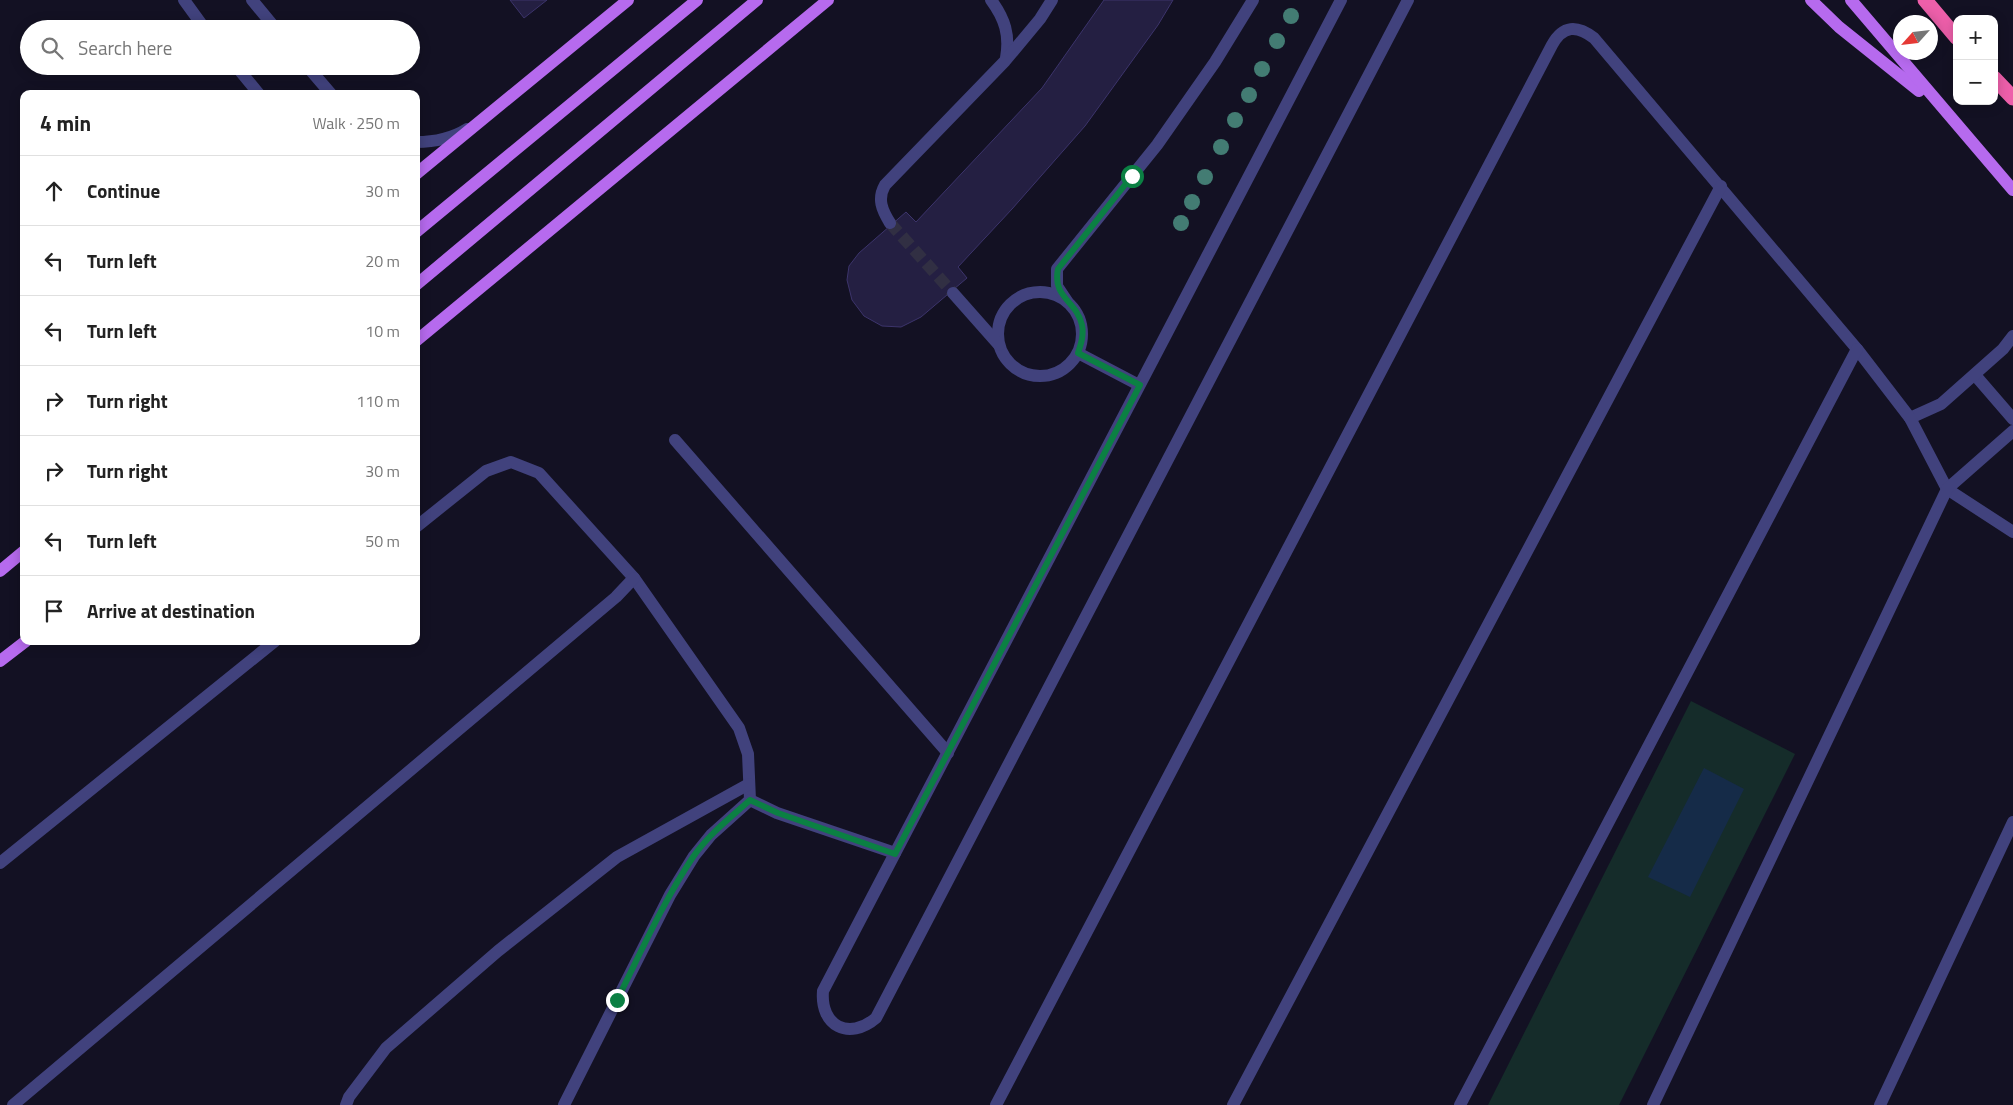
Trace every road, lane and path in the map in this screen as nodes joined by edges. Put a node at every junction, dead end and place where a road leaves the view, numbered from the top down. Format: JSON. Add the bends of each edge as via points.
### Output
{"nodes":[{"id":1,"x":184,"y":0,"type":"edge"},
{"id":2,"x":252,"y":0,"type":"edge"},
{"id":3,"x":628,"y":0,"type":"edge"},
{"id":4,"x":697,"y":0,"type":"edge"},
{"id":5,"x":757,"y":0,"type":"edge"},
{"id":6,"x":828,"y":0,"type":"edge"},
{"id":7,"x":991,"y":0,"type":"edge"},
{"id":8,"x":1052,"y":0,"type":"edge"},
{"id":9,"x":1253,"y":0,"type":"edge"},
{"id":10,"x":1341,"y":0,"type":"edge"},
{"id":11,"x":1408,"y":0,"type":"edge"},
{"id":12,"x":1811,"y":0,"type":"edge"},
{"id":13,"x":1851,"y":0,"type":"edge"},
{"id":14,"x":1925,"y":0,"type":"edge"},
{"id":15,"x":198,"y":20,"type":"edge"},
{"id":16,"x":269,"y":20,"type":"edge"},
{"id":17,"x":1953,"y":33,"type":"edge"},
{"id":18,"x":1005,"y":61,"type":"junction"},
{"id":19,"x":243,"y":75,"type":"edge"},
{"id":20,"x":315,"y":75,"type":"edge"},
{"id":21,"x":1998,"y":82,"type":"edge"},
{"id":22,"x":256,"y":90,"type":"edge"},
{"id":23,"x":328,"y":90,"type":"edge"},
{"id":24,"x":2013,"y":98,"type":"edge"},
{"id":25,"x":1941,"y":108,"type":"junction"},
{"id":26,"x":480,"y":122,"type":"junction"},
{"id":27,"x":420,"y":142,"type":"edge"},
{"id":28,"x":420,"y":171,"type":"edge"},
{"id":29,"x":1721,"y":186,"type":"junction"},
{"id":30,"x":2012,"y":190,"type":"edge"},
{"id":31,"x":890,"y":223,"type":"tunnel mouth"},
{"id":32,"x":420,"y":229,"type":"edge"},
{"id":33,"x":420,"y":283,"type":"edge"},
{"id":34,"x":953,"y":293,"type":"tunnel mouth"},
{"id":35,"x":1067,"y":301,"type":"junction"},
{"id":36,"x":2013,"y":336,"type":"edge"},
{"id":37,"x":420,"y":338,"type":"edge"},
{"id":38,"x":1000,"y":347,"type":"junction"},
{"id":39,"x":1857,"y":349,"type":"junction"},
{"id":40,"x":1078,"y":353,"type":"junction"},
{"id":41,"x":1975,"y":375,"type":"junction"},
{"id":42,"x":1140,"y":385,"type":"junction"},
{"id":43,"x":1910,"y":418,"type":"junction"},
{"id":44,"x":2013,"y":419,"type":"edge"},
{"id":45,"x":2013,"y":431,"type":"edge"},
{"id":46,"x":675,"y":440,"type":"dead end"},
{"id":47,"x":1947,"y":489,"type":"junction"},
{"id":48,"x":420,"y":524,"type":"edge"},
{"id":49,"x":2013,"y":532,"type":"edge"},
{"id":50,"x":20,"y":550,"type":"edge"},
{"id":51,"x":20,"y":554,"type":"edge"},
{"id":52,"x":2,"y":569,"type":"edge"},
{"id":53,"x":634,"y":578,"type":"junction"},
{"id":54,"x":20,"y":639,"type":"edge"},
{"id":55,"x":20,"y":645,"type":"edge"},
{"id":56,"x":270,"y":645,"type":"edge"},
{"id":57,"x":0,"y":659,"type":"edge"},
{"id":58,"x":948,"y":753,"type":"junction"},
{"id":59,"x":749,"y":784,"type":"junction"},
{"id":60,"x":750,"y":800,"type":"junction"},
{"id":61,"x":2013,"y":822,"type":"edge"},
{"id":62,"x":895,"y":854,"type":"junction"},
{"id":63,"x":0,"y":863,"type":"edge"},
{"id":64,"x":345,"y":1102,"type":"edge"},
{"id":65,"x":13,"y":1105,"type":"edge"},
{"id":66,"x":564,"y":1105,"type":"edge"},
{"id":67,"x":996,"y":1105,"type":"edge"},
{"id":68,"x":1233,"y":1105,"type":"edge"},
{"id":69,"x":1460,"y":1105,"type":"edge"},
{"id":70,"x":1653,"y":1105,"type":"edge"},
{"id":71,"x":1880,"y":1105,"type":"edge"}],
"edges":[{"from":1,"to":15,"type":"street"},
{"from":2,"to":16,"type":"street"},
{"from":3,"to":26,"type":"main road"},
{"from":4,"to":32,"type":"main road"},
{"from":5,"to":33,"type":"main road"},
{"from":6,"to":37,"type":"main road"},
{"from":7,"to":18,"type":"street","via":[[1007,30],[1009,43]]},
{"from":8,"to":18,"type":"street"},
{"from":9,"to":35,"type":"street","via":[[1158,145],[1058,269],[1057,286]]},
{"from":10,"to":42,"type":"street"},
{"from":11,"to":62,"type":"street","via":[[876,1018],[867,1026],[848,1030],[830,1020],[822,1001],[823,991]]},
{"from":12,"to":25,"type":"main road","via":[[1839,27]]},
{"from":13,"to":25,"type":"main road"},
{"from":14,"to":17,"type":"highway"},
{"from":18,"to":31,"type":"street","via":[[885,185],[880,194],[881,203]]},
{"from":19,"to":22,"type":"street"},
{"from":20,"to":23,"type":"street"},
{"from":21,"to":24,"type":"highway"},
{"from":25,"to":30,"type":"main road"},
{"from":26,"to":27,"type":"street","via":[[457,135]]},
{"from":26,"to":28,"type":"main road"},
{"from":29,"to":39,"type":"street"},
{"from":29,"to":67,"type":"street","via":[[1594,38],[1571,28],[1556,37]]},
{"from":29,"to":68,"type":"street"},
{"from":34,"to":38,"type":"street"},
{"from":35,"to":38,"type":"street","via":[[1055,294],[1042,292],[1028,293],[1016,300],[1000,320]]},
{"from":35,"to":40,"type":"street","via":[[1082,325]]},
{"from":36,"to":41,"type":"street"},
{"from":38,"to":40,"type":"street","via":[[1007,360],[1030,375],[1058,373]]},
{"from":39,"to":43,"type":"street"},
{"from":39,"to":69,"type":"street"},
{"from":40,"to":42,"type":"street"},
{"from":41,"to":43,"type":"street","via":[[1941,404]]},
{"from":41,"to":44,"type":"street"},
{"from":42,"to":58,"type":"street"},
{"from":43,"to":47,"type":"street"},
{"from":45,"to":47,"type":"street"},
{"from":46,"to":58,"type":"street"},
{"from":47,"to":49,"type":"street"},
{"from":47,"to":70,"type":"street"},
{"from":48,"to":53,"type":"street","via":[[486,471],[511,462],[540,473]]},
{"from":50,"to":52,"type":"main road"},
{"from":51,"to":52,"type":"main road"},
{"from":53,"to":59,"type":"street","via":[[739,728],[748,754]]},
{"from":53,"to":65,"type":"street","via":[[616,597]]},
{"from":54,"to":57,"type":"main road"},
{"from":55,"to":57,"type":"main road"},
{"from":56,"to":63,"type":"street"},
{"from":58,"to":62,"type":"street"},
{"from":59,"to":60,"type":"street"},
{"from":59,"to":64,"type":"street","via":[[616,857],[498,951],[386,1048]]},
{"from":60,"to":62,"type":"street"},
{"from":60,"to":66,"type":"street","via":[[711,835],[670,895]]},
{"from":61,"to":71,"type":"street"}]}
